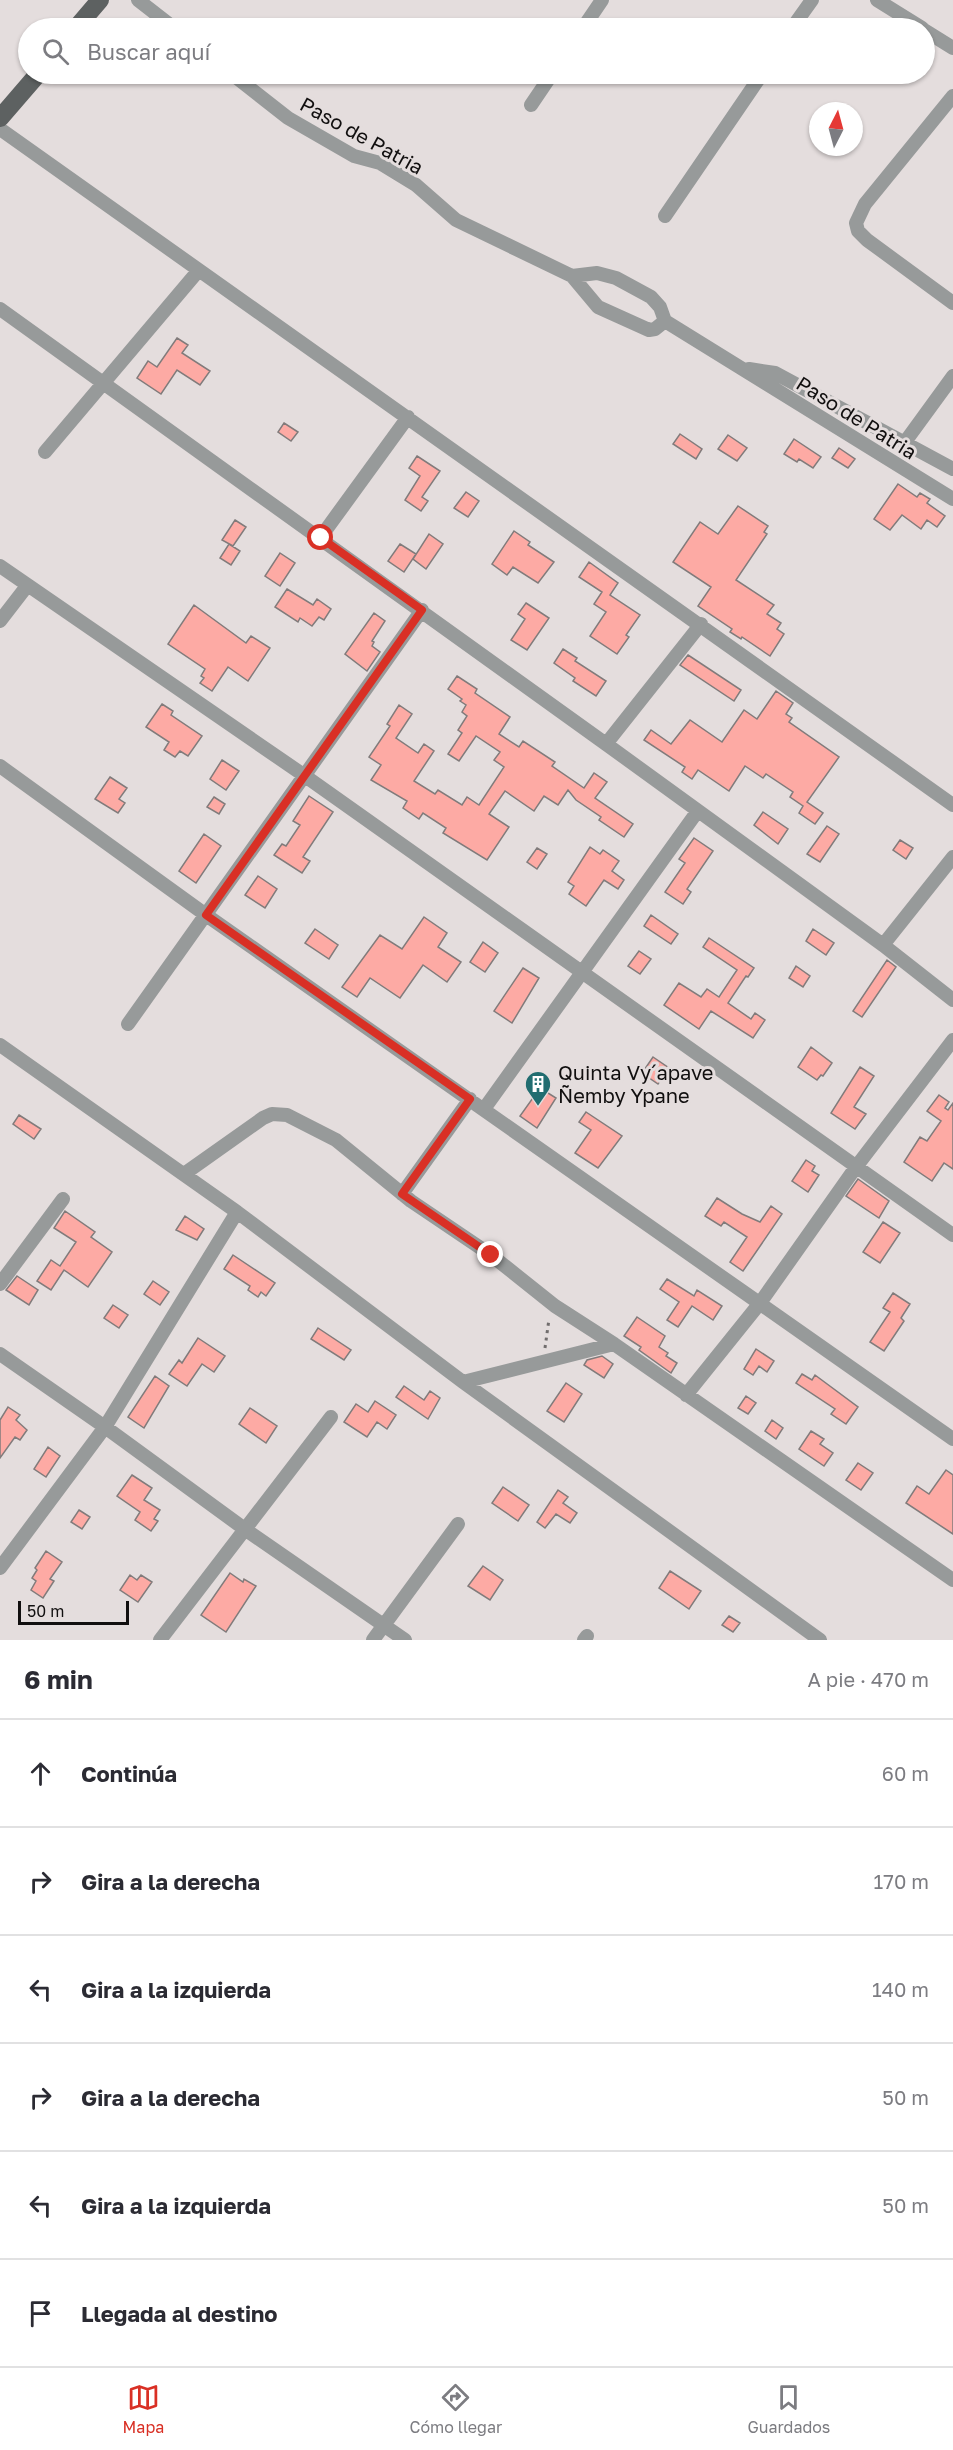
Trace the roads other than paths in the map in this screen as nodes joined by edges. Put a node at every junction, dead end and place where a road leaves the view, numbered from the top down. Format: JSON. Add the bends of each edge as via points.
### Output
{"nodes":[{"id":1,"x":100,"y":0,"type":"edge"},
{"id":2,"x":138,"y":0,"type":"edge"},
{"id":3,"x":602,"y":0,"type":"edge"},
{"id":4,"x":812,"y":0,"type":"edge"},
{"id":5,"x":877,"y":0,"type":"edge"},
{"id":6,"x":84,"y":18,"type":"edge"},
{"id":7,"x":161,"y":18,"type":"edge"},
{"id":8,"x":590,"y":18,"type":"edge"},
{"id":9,"x":799,"y":18,"type":"edge"},
{"id":10,"x":906,"y":18,"type":"edge"},
{"id":11,"x":935,"y":37,"type":"edge"},
{"id":12,"x":953,"y":48,"type":"edge"},
{"id":13,"x":29,"y":84,"type":"edge"},
{"id":14,"x":245,"y":84,"type":"edge"},
{"id":15,"x":545,"y":84,"type":"edge"},
{"id":16,"x":755,"y":84,"type":"edge"},
{"id":17,"x":953,"y":96,"type":"edge"},
{"id":18,"x":531,"y":105,"type":"dead end"},
{"id":19,"x":0,"y":118,"type":"edge"},
{"id":20,"x":0,"y":129,"type":"edge"},
{"id":21,"x":665,"y":216,"type":"dead end"},
{"id":22,"x":200,"y":270,"type":"junction"},
{"id":23,"x":572,"y":276,"type":"junction"},
{"id":24,"x":953,"y":303,"type":"edge"},
{"id":25,"x":0,"y":309,"type":"edge"},
{"id":26,"x":665,"y":321,"type":"junction"},
{"id":27,"x":741,"y":368,"type":"junction"},
{"id":28,"x":953,"y":376,"type":"edge"},
{"id":29,"x":104,"y":382,"type":"junction"},
{"id":30,"x":408,"y":417,"type":"junction"},
{"id":31,"x":905,"y":442,"type":"junction"},
{"id":32,"x":45,"y":452,"type":"dead end"},
{"id":33,"x":953,"y":469,"type":"edge"},
{"id":34,"x":953,"y":499,"type":"edge"},
{"id":35,"x":321,"y":538,"type":"junction"},
{"id":36,"x":0,"y":566,"type":"edge"},
{"id":37,"x":27,"y":586,"type":"junction"},
{"id":38,"x":422,"y":610,"type":"junction"},
{"id":39,"x":0,"y":621,"type":"edge"},
{"id":40,"x":701,"y":624,"type":"junction"},
{"id":41,"x":606,"y":744,"type":"junction"},
{"id":42,"x":0,"y":766,"type":"edge"},
{"id":43,"x":305,"y":776,"type":"junction"},
{"id":44,"x":953,"y":805,"type":"edge"},
{"id":45,"x":697,"y":812,"type":"junction"},
{"id":46,"x":953,"y":857,"type":"edge"},
{"id":47,"x":206,"y":915,"type":"junction"},
{"id":48,"x":883,"y":945,"type":"junction"},
{"id":49,"x":582,"y":970,"type":"junction"},
{"id":50,"x":953,"y":1000,"type":"edge"},
{"id":51,"x":128,"y":1024,"type":"dead end"},
{"id":52,"x":953,"y":1040,"type":"edge"},
{"id":53,"x":0,"y":1045,"type":"edge"},
{"id":54,"x":470,"y":1099,"type":"junction"},
{"id":55,"x":484,"y":1108,"type":"junction"},
{"id":56,"x":856,"y":1167,"type":"junction"},
{"id":57,"x":184,"y":1174,"type":"junction"},
{"id":58,"x":402,"y":1194,"type":"junction"},
{"id":59,"x":63,"y":1199,"type":"dead end"},
{"id":60,"x":237,"y":1212,"type":"junction"},
{"id":61,"x":953,"y":1235,"type":"edge"},
{"id":62,"x":0,"y":1284,"type":"edge"},
{"id":63,"x":760,"y":1303,"type":"junction"},
{"id":64,"x":614,"y":1344,"type":"junction"},
{"id":65,"x":0,"y":1354,"type":"edge"},
{"id":66,"x":463,"y":1382,"type":"junction"},
{"id":67,"x":686,"y":1395,"type":"junction"},
{"id":68,"x":332,"y":1417,"type":"dead end"},
{"id":69,"x":105,"y":1427,"type":"junction"},
{"id":70,"x":953,"y":1439,"type":"edge"},
{"id":71,"x":458,"y":1524,"type":"dead end"},
{"id":72,"x":246,"y":1530,"type":"junction"},
{"id":73,"x":0,"y":1568,"type":"edge"},
{"id":74,"x":953,"y":1580,"type":"edge"},
{"id":75,"x":384,"y":1625,"type":"junction"},
{"id":76,"x":160,"y":1640,"type":"edge"},
{"id":77,"x":373,"y":1640,"type":"edge"},
{"id":78,"x":405,"y":1640,"type":"edge"},
{"id":79,"x":820,"y":1640,"type":"edge"}],
"edges":[{"from":1,"to":6,"type":"main road"},
{"from":2,"to":7,"type":"street"},
{"from":3,"to":8,"type":"street"},
{"from":4,"to":9,"type":"street"},
{"from":5,"to":10,"type":"street"},
{"from":11,"to":12,"type":"street"},
{"from":13,"to":19,"type":"main road"},
{"from":14,"to":23,"type":"street","name":"Paso de Patria","via":[[288,118],[354,156],[380,163],[416,185],[456,220]]},
{"from":15,"to":18,"type":"street"},
{"from":16,"to":21,"type":"street"},
{"from":17,"to":24,"type":"street","via":[[865,204],[856,223],[867,240]]},
{"from":20,"to":22,"type":"street"},
{"from":22,"to":29,"type":"street"},
{"from":22,"to":30,"type":"street"},
{"from":23,"to":26,"type":"street","name":"Paso de Patria","via":[[597,273],[616,278],[651,297]]},
{"from":23,"to":26,"type":"street","name":"Paso de Patria","via":[[591,300],[616,316],[649,330]]},
{"from":25,"to":29,"type":"street"},
{"from":26,"to":27,"type":"street","name":"Paso de Patria"},
{"from":27,"to":31,"type":"street","name":"Paso de Patria","via":[[775,373]]},
{"from":27,"to":34,"type":"street","name":"Paso de Patria"},
{"from":28,"to":31,"type":"street"},
{"from":29,"to":32,"type":"street"},
{"from":29,"to":35,"type":"street"},
{"from":30,"to":35,"type":"street"},
{"from":30,"to":40,"type":"street"},
{"from":31,"to":33,"type":"street","name":"Paso de Patria"},
{"from":35,"to":38,"type":"street"},
{"from":36,"to":37,"type":"street"},
{"from":37,"to":39,"type":"street"},
{"from":37,"to":43,"type":"street"},
{"from":38,"to":41,"type":"street"},
{"from":38,"to":43,"type":"street"},
{"from":40,"to":41,"type":"street"},
{"from":40,"to":44,"type":"street"},
{"from":41,"to":45,"type":"street"},
{"from":42,"to":47,"type":"street"},
{"from":43,"to":47,"type":"street"},
{"from":43,"to":49,"type":"street"},
{"from":45,"to":48,"type":"street"},
{"from":45,"to":49,"type":"street"},
{"from":46,"to":48,"type":"street"},
{"from":47,"to":51,"type":"street"},
{"from":47,"to":54,"type":"street"},
{"from":48,"to":50,"type":"street"},
{"from":49,"to":55,"type":"street"},
{"from":49,"to":56,"type":"street"},
{"from":52,"to":56,"type":"street"},
{"from":53,"to":57,"type":"street"},
{"from":54,"to":55,"type":"street"},
{"from":54,"to":58,"type":"street"},
{"from":55,"to":63,"type":"street"},
{"from":56,"to":61,"type":"street"},
{"from":56,"to":63,"type":"street"},
{"from":57,"to":58,"type":"street","via":[[272,1114],[287,1115],[336,1140]]},
{"from":57,"to":60,"type":"street"},
{"from":58,"to":64,"type":"street","via":[[491,1255],[555,1306]]},
{"from":59,"to":62,"type":"street"},
{"from":60,"to":66,"type":"street"},
{"from":60,"to":69,"type":"street"},
{"from":63,"to":67,"type":"street"},
{"from":63,"to":70,"type":"street"},
{"from":64,"to":66,"type":"street"},
{"from":64,"to":67,"type":"street"},
{"from":65,"to":69,"type":"street"},
{"from":66,"to":79,"type":"street"},
{"from":67,"to":74,"type":"street"},
{"from":68,"to":72,"type":"street"},
{"from":69,"to":72,"type":"street"},
{"from":69,"to":73,"type":"street"},
{"from":71,"to":75,"type":"street"},
{"from":72,"to":75,"type":"street"},
{"from":72,"to":76,"type":"street"},
{"from":75,"to":77,"type":"street"},
{"from":75,"to":78,"type":"street"}]}
